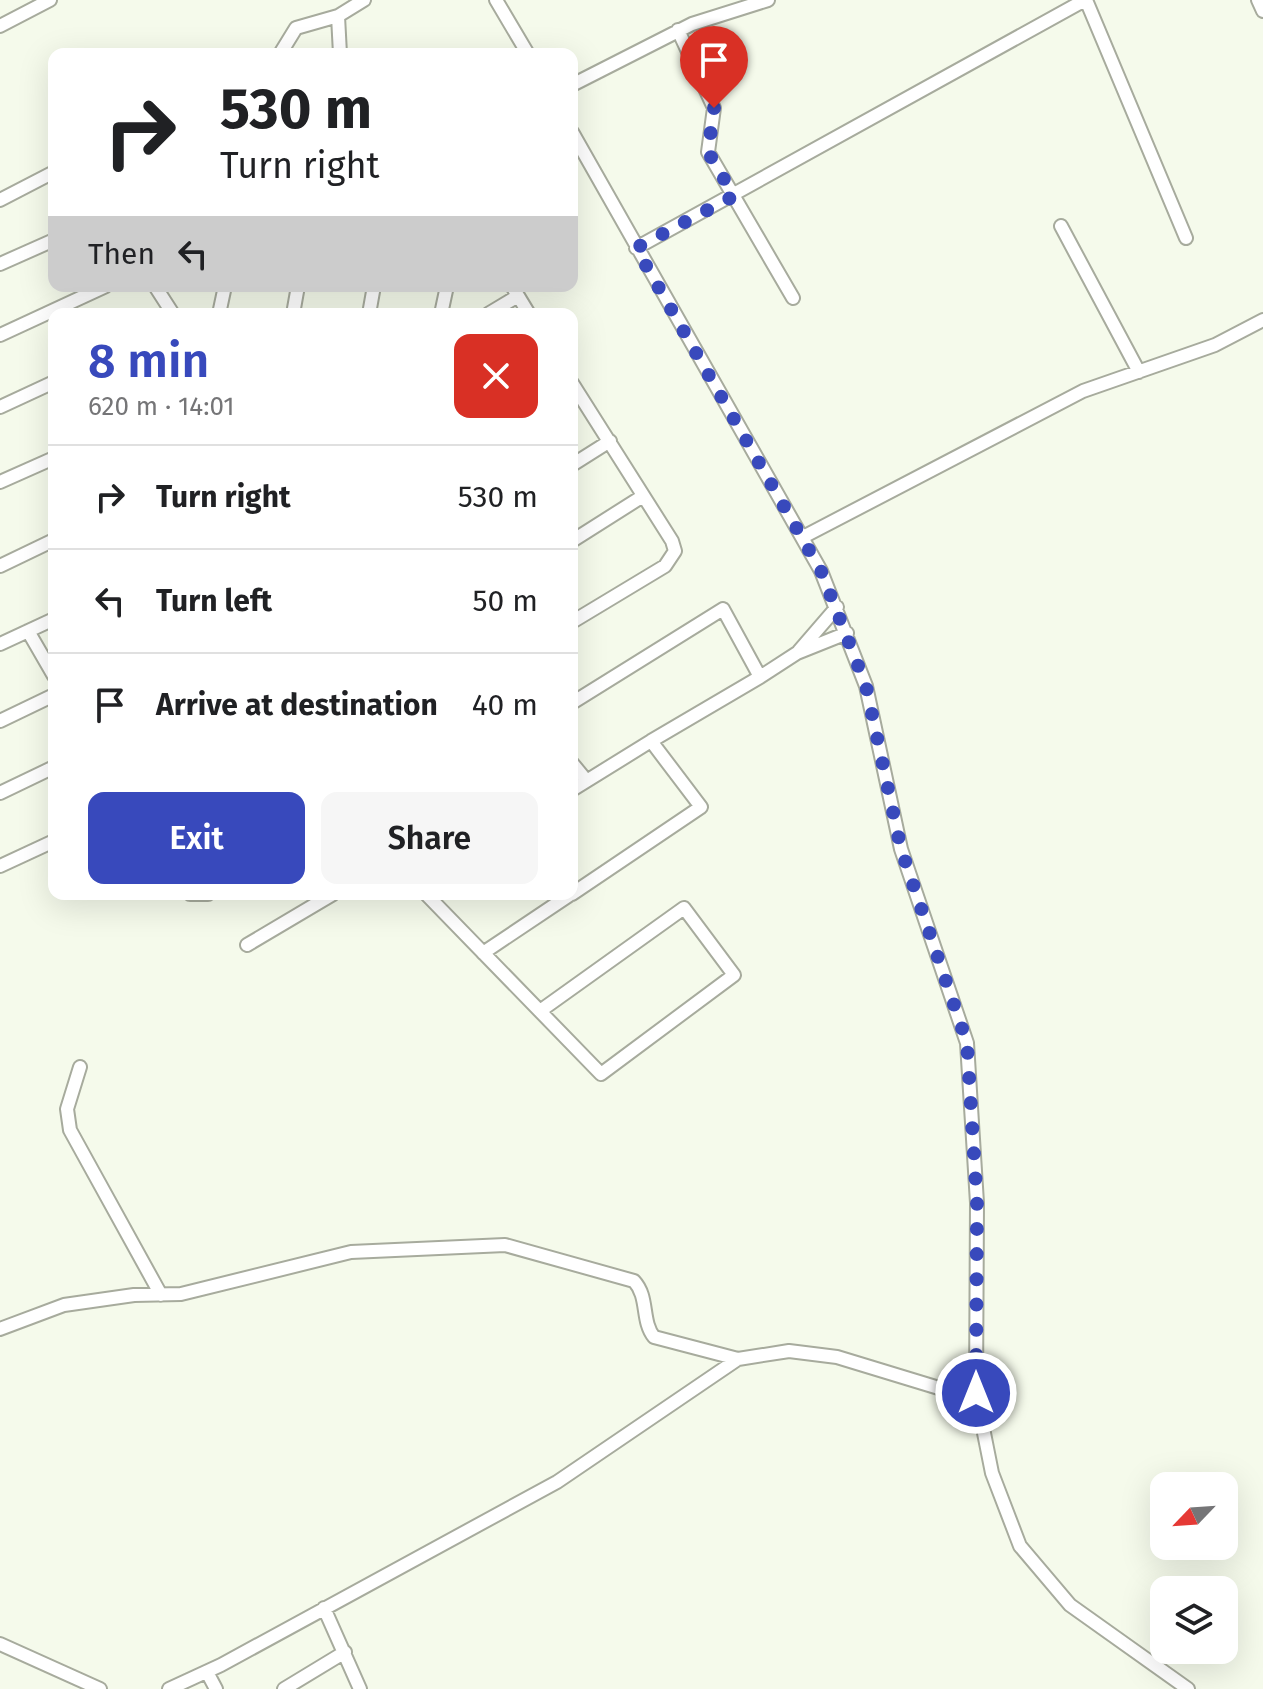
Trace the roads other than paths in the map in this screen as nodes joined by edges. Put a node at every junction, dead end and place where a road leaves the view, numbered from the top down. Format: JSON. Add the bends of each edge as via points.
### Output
{"nodes":[{"id":1,"x":50,"y":0,"type":"edge"},
{"id":2,"x":364,"y":0,"type":"edge"},
{"id":3,"x":496,"y":0,"type":"edge"},
{"id":4,"x":768,"y":0,"type":"edge"},
{"id":5,"x":1085,"y":0,"type":"edge"},
{"id":6,"x":1258,"y":0,"type":"edge"},
{"id":7,"x":1263,"y":11,"type":"edge"},
{"id":8,"x":338,"y":16,"type":"junction"},
{"id":9,"x":0,"y":26,"type":"edge"},
{"id":10,"x":678,"y":30,"type":"junction"},
{"id":11,"x":284,"y":48,"type":"edge"},
{"id":12,"x":340,"y":48,"type":"edge"},
{"id":13,"x":524,"y":48,"type":"edge"},
{"id":14,"x":578,"y":82,"type":"edge"},
{"id":15,"x":578,"y":143,"type":"edge"},
{"id":16,"x":48,"y":175,"type":"edge"},
{"id":17,"x":734,"y":196,"type":"junction"},
{"id":18,"x":0,"y":200,"type":"edge"},
{"id":19,"x":1061,"y":226,"type":"dead end"},
{"id":20,"x":1186,"y":238,"type":"dead end"},
{"id":21,"x":48,"y":243,"type":"edge"},
{"id":22,"x":636,"y":248,"type":"junction"},
{"id":23,"x":0,"y":264,"type":"edge"},
{"id":24,"x":93,"y":292,"type":"edge"},
{"id":25,"x":514,"y":292,"type":"edge"},
{"id":26,"x":793,"y":298,"type":"dead end"},
{"id":27,"x":58,"y":308,"type":"edge"},
{"id":28,"x":495,"y":308,"type":"edge"},
{"id":29,"x":48,"y":313,"type":"edge"},
{"id":30,"x":1263,"y":320,"type":"edge"},
{"id":31,"x":0,"y":335,"type":"edge"},
{"id":32,"x":1139,"y":372,"type":"junction"},
{"id":33,"x":48,"y":385,"type":"edge"},
{"id":34,"x":578,"y":394,"type":"edge"},
{"id":35,"x":0,"y":407,"type":"edge"},
{"id":36,"x":610,"y":441,"type":"junction"},
{"id":37,"x":48,"y":461,"type":"edge"},
{"id":38,"x":578,"y":461,"type":"edge"},
{"id":39,"x":0,"y":482,"type":"edge"},
{"id":40,"x":643,"y":496,"type":"junction"},
{"id":41,"x":578,"y":537,"type":"edge"},
{"id":42,"x":803,"y":537,"type":"junction"},
{"id":43,"x":48,"y":543,"type":"edge"},
{"id":44,"x":0,"y":566,"type":"edge"},
{"id":45,"x":837,"y":607,"type":"junction"},
{"id":46,"x":578,"y":618,"type":"edge"},
{"id":47,"x":48,"y":622,"type":"edge"},
{"id":48,"x":28,"y":631,"type":"junction"},
{"id":49,"x":847,"y":633,"type":"junction"},
{"id":50,"x":0,"y":644,"type":"edge"},
{"id":51,"x":797,"y":653,"type":"junction"},
{"id":52,"x":48,"y":666,"type":"edge"},
{"id":53,"x":760,"y":677,"type":"junction"},
{"id":54,"x":48,"y":698,"type":"edge"},
{"id":55,"x":578,"y":699,"type":"edge"},
{"id":56,"x":0,"y":721,"type":"edge"},
{"id":57,"x":651,"y":741,"type":"junction"},
{"id":58,"x":48,"y":770,"type":"edge"},
{"id":59,"x":578,"y":770,"type":"edge"},
{"id":60,"x":586,"y":780,"type":"junction"},
{"id":61,"x":578,"y":786,"type":"edge"},
{"id":62,"x":0,"y":793,"type":"edge"},
{"id":63,"x":48,"y":844,"type":"edge"},
{"id":64,"x":0,"y":866,"type":"edge"},
{"id":65,"x":578,"y":890,"type":"edge"},
{"id":66,"x":308,"y":900,"type":"edge"},
{"id":67,"x":322,"y":900,"type":"edge"},
{"id":68,"x":432,"y":900,"type":"edge"},
{"id":69,"x":563,"y":900,"type":"edge"},
{"id":70,"x":312,"y":906,"type":"junction"},
{"id":71,"x":247,"y":945,"type":"dead end"},
{"id":72,"x":483,"y":953,"type":"junction"},
{"id":73,"x":540,"y":1011,"type":"junction"},
{"id":74,"x":80,"y":1067,"type":"dead end"},
{"id":75,"x":161,"y":1295,"type":"junction"},
{"id":76,"x":0,"y":1329,"type":"edge"},
{"id":77,"x":738,"y":1359,"type":"junction"},
{"id":78,"x":976,"y":1393,"type":"junction"},
{"id":79,"x":324,"y":1608,"type":"junction"},
{"id":80,"x":0,"y":1645,"type":"edge"},
{"id":81,"x":345,"y":1652,"type":"junction"},
{"id":82,"x":207,"y":1672,"type":"junction"},
{"id":83,"x":100,"y":1689,"type":"edge"},
{"id":84,"x":169,"y":1689,"type":"edge"},
{"id":85,"x":216,"y":1689,"type":"edge"},
{"id":86,"x":284,"y":1689,"type":"edge"},
{"id":87,"x":360,"y":1689,"type":"edge"},
{"id":88,"x":1188,"y":1689,"type":"edge"}],
"edges":[{"from":1,"to":9,"type":"street"},
{"from":2,"to":8,"type":"street"},
{"from":3,"to":13,"type":"street"},
{"from":4,"to":10,"type":"street"},
{"from":5,"to":17,"type":"street"},
{"from":5,"to":20,"type":"street"},
{"from":6,"to":7,"type":"street"},
{"from":8,"to":11,"type":"street","via":[[296,28]]},
{"from":8,"to":12,"type":"street"},
{"from":10,"to":14,"type":"street"},
{"from":10,"to":17,"type":"street","via":[[714,108],[708,152]]},
{"from":15,"to":22,"type":"street"},
{"from":16,"to":18,"type":"street"},
{"from":17,"to":22,"type":"street"},
{"from":17,"to":26,"type":"street"},
{"from":19,"to":32,"type":"street"},
{"from":21,"to":23,"type":"street"},
{"from":22,"to":42,"type":"street"},
{"from":24,"to":27,"type":"street"},
{"from":25,"to":28,"type":"street"},
{"from":29,"to":31,"type":"street"},
{"from":30,"to":32,"type":"street","via":[[1215,345]]},
{"from":32,"to":42,"type":"street","via":[[1083,391]]},
{"from":33,"to":35,"type":"street"},
{"from":34,"to":36,"type":"street"},
{"from":36,"to":38,"type":"street"},
{"from":36,"to":40,"type":"street"},
{"from":37,"to":39,"type":"street"},
{"from":40,"to":41,"type":"street"},
{"from":40,"to":46,"type":"street","via":[[672,541],[671,559]]},
{"from":42,"to":45,"type":"street"},
{"from":43,"to":44,"type":"street"},
{"from":45,"to":49,"type":"street"},
{"from":45,"to":51,"type":"street"},
{"from":47,"to":48,"type":"street"},
{"from":48,"to":50,"type":"street"},
{"from":48,"to":52,"type":"street"},
{"from":49,"to":51,"type":"street"},
{"from":49,"to":78,"type":"street","via":[[866,686],[901,849],[967,1043],[977,1203]]},
{"from":51,"to":53,"type":"street"},
{"from":53,"to":55,"type":"street","via":[[723,609]]},
{"from":53,"to":57,"type":"street"},
{"from":54,"to":56,"type":"street"},
{"from":57,"to":60,"type":"street"},
{"from":57,"to":65,"type":"street","via":[[701,807]]},
{"from":58,"to":62,"type":"street"},
{"from":59,"to":60,"type":"street"},
{"from":60,"to":61,"type":"street"},
{"from":63,"to":64,"type":"street"},
{"from":66,"to":70,"type":"street"},
{"from":67,"to":70,"type":"street"},
{"from":68,"to":72,"type":"street"},
{"from":69,"to":72,"type":"street"},
{"from":70,"to":71,"type":"street"},
{"from":72,"to":73,"type":"street"},
{"from":73,"to":73,"type":"street","via":[[601,1074],[734,975],[684,908]]},
{"from":74,"to":75,"type":"street","via":[[67,1109],[70,1130]]},
{"from":75,"to":76,"type":"street","via":[[64,1305]]},
{"from":75,"to":77,"type":"street","via":[[208,1289],[351,1252],[505,1245],[634,1281],[654,1337]]},
{"from":77,"to":78,"type":"street","via":[[789,1351],[837,1357],[952,1392]]},
{"from":77,"to":79,"type":"street","via":[[557,1482]]},
{"from":78,"to":88,"type":"street","via":[[992,1473],[1020,1546],[1070,1605]]},
{"from":79,"to":81,"type":"street"},
{"from":79,"to":82,"type":"street"},
{"from":80,"to":83,"type":"street"},
{"from":81,"to":86,"type":"street"},
{"from":81,"to":87,"type":"street"},
{"from":82,"to":84,"type":"street"},
{"from":82,"to":85,"type":"street"}]}
